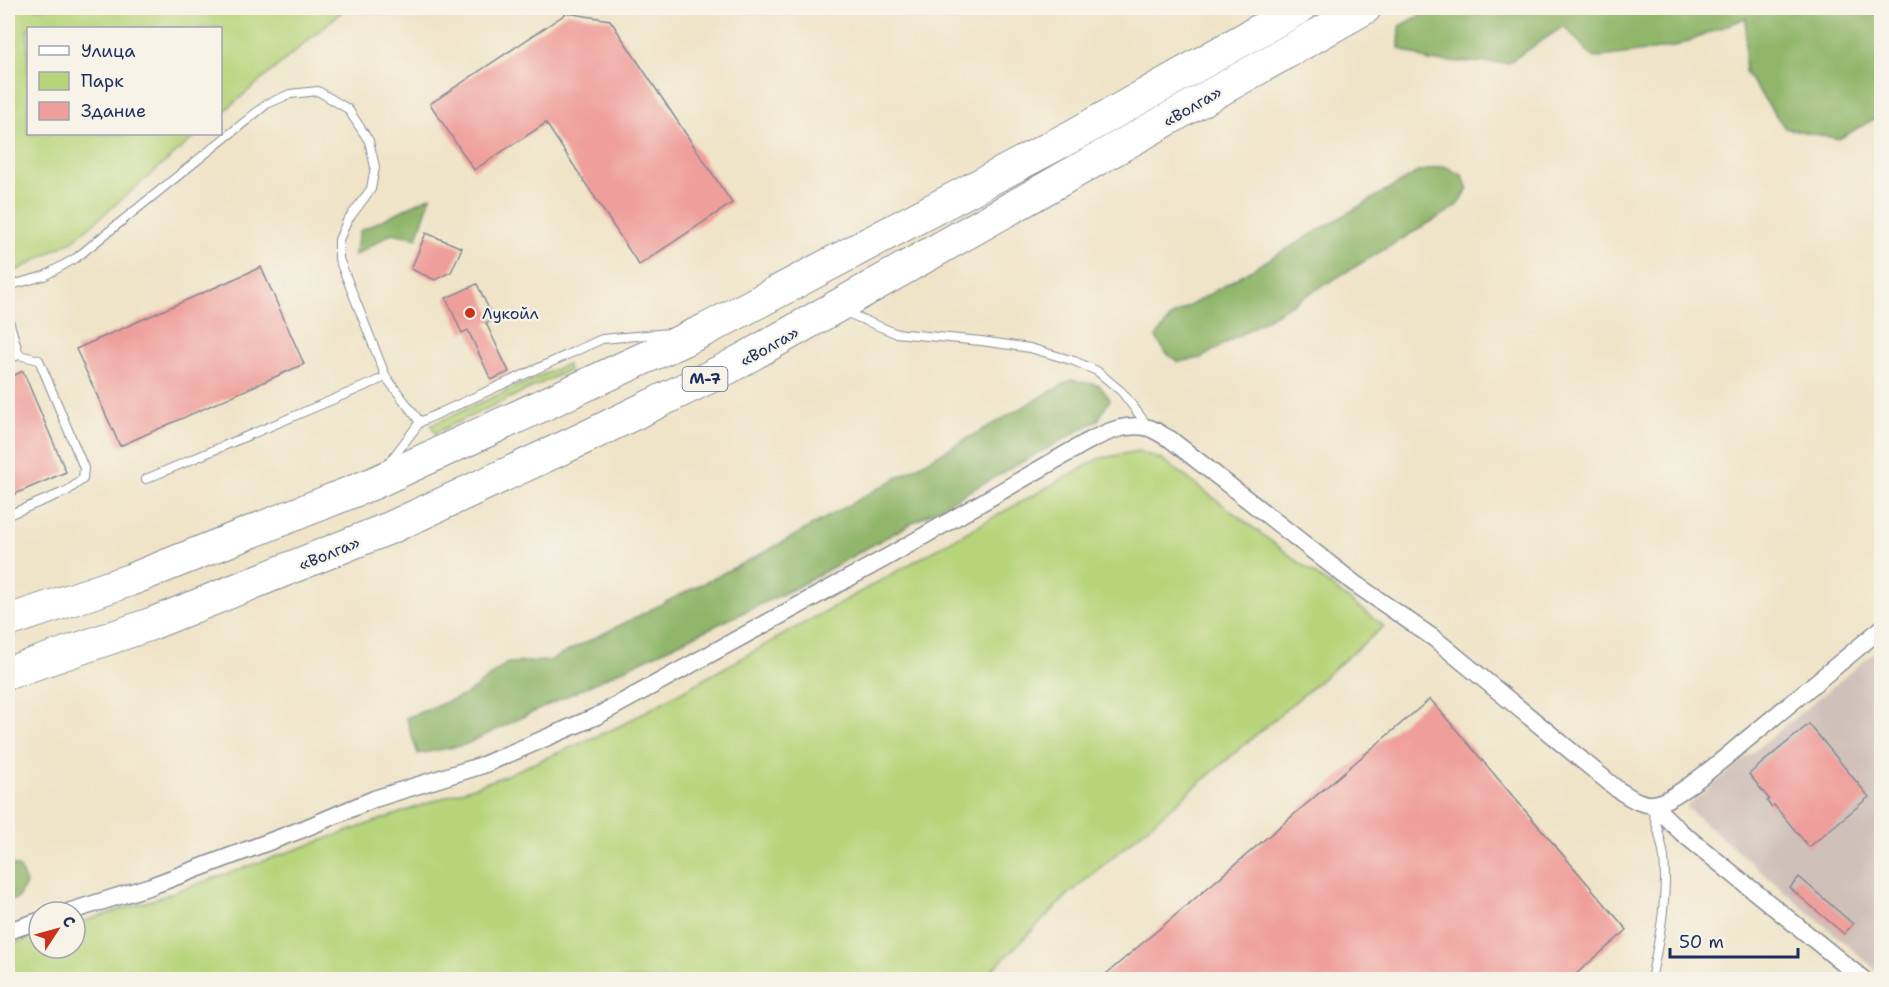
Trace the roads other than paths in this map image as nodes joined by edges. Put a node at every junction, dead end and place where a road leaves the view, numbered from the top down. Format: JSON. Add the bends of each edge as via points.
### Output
{"nodes":[{"id":1,"x":1299,"y":8,"type":"edge"},
{"id":2,"x":1365,"y":8,"type":"edge"},
{"id":3,"x":8,"y":286,"type":"edge"},
{"id":4,"x":837,"y":308,"type":"junction"},
{"id":5,"x":8,"y":317,"type":"edge"},
{"id":6,"x":705,"y":330,"type":"junction"},
{"id":7,"x":19,"y":355,"type":"junction"},
{"id":8,"x":8,"y":359,"type":"edge"},
{"id":9,"x":386,"y":377,"type":"junction"},
{"id":10,"x":420,"y":422,"type":"junction"},
{"id":11,"x":1149,"y":428,"type":"junction"},
{"id":12,"x":146,"y":479,"type":"dead end"},
{"id":13,"x":374,"y":483,"type":"junction"},
{"id":14,"x":8,"y":515,"type":"edge"},
{"id":15,"x":8,"y":621,"type":"edge"},
{"id":16,"x":1881,"y":628,"type":"edge"},
{"id":17,"x":8,"y":673,"type":"edge"},
{"id":18,"x":1652,"y":804,"type":"junction"},
{"id":19,"x":87,"y":906,"type":"edge"},
{"id":20,"x":27,"y":925,"type":"edge"},
{"id":21,"x":8,"y":932,"type":"edge"},
{"id":22,"x":1651,"y":980,"type":"edge"},
{"id":23,"x":1864,"y":980,"type":"edge"}],
"edges":[{"from":1,"to":6,"type":"highway","name":"«Волга»","number":"М-7","via":[[1074,135]]},
{"from":2,"to":4,"type":"highway","name":"«Волга»","number":"М-7"},
{"from":3,"to":9,"type":"lane","via":[[44,276],[76,258],[267,104],[290,94],[318,91],[348,109],[369,141],[375,167],[371,189],[347,221],[339,240],[339,259]]},
{"from":4,"to":11,"type":"lane","via":[[895,333],[1030,348],[1074,361],[1097,371],[1122,392]]},
{"from":4,"to":17,"type":"highway","name":"«Волга»","number":"М-7","via":[[726,369],[392,527],[151,624]]},
{"from":5,"to":7,"type":"lane"},
{"from":6,"to":10,"type":"lane","via":[[602,339]]},
{"from":6,"to":13,"type":"highway","name":"«Волга»","number":"М-7"},
{"from":7,"to":8,"type":"lane"},
{"from":7,"to":14,"type":"lane","via":[[39,360],[84,468],[83,479],[67,491]]},
{"from":9,"to":10,"type":"lane"},
{"from":9,"to":12,"type":"lane"},
{"from":10,"to":13,"type":"lane"},
{"from":11,"to":18,"type":"street","via":[[1170,439],[1354,583],[1436,639],[1617,789],[1633,800]]},
{"from":11,"to":19,"type":"street","via":[[1123,427],[1085,443],[597,716],[483,765],[374,799],[293,833]]},
{"from":13,"to":15,"type":"highway","name":"«Волга»","number":"М-7","via":[[130,580]]},
{"from":16,"to":18,"type":"street","via":[[1713,767],[1676,794]]},
{"from":18,"to":22,"type":"lane","via":[[1664,856],[1665,882]]},
{"from":18,"to":23,"type":"street"},
{"from":20,"to":21,"type":"street"}]}
